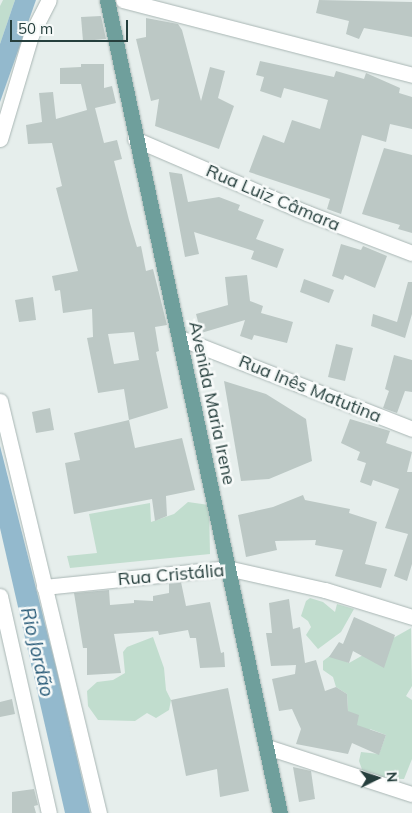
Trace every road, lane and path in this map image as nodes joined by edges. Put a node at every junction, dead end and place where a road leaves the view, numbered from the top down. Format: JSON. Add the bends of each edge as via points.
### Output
{"nodes":[{"id":1,"x":49,"y":0,"type":"edge"},
{"id":2,"x":107,"y":0,"type":"edge"},
{"id":3,"x":123,"y":0,"type":"edge"},
{"id":4,"x":412,"y":75,"type":"edge"},
{"id":5,"x":0,"y":139,"type":"edge"},
{"id":6,"x":134,"y":139,"type":"junction"},
{"id":7,"x":412,"y":253,"type":"edge"},
{"id":8,"x":180,"y":338,"type":"junction"},
{"id":9,"x":0,"y":401,"type":"edge"},
{"id":10,"x":412,"y":429,"type":"edge"},
{"id":11,"x":227,"y":568,"type":"junction"},
{"id":12,"x":44,"y":587,"type":"junction"},
{"id":13,"x":0,"y":596,"type":"edge"},
{"id":14,"x":412,"y":617,"type":"edge"},
{"id":15,"x":267,"y":747,"type":"junction"},
{"id":16,"x":412,"y":794,"type":"edge"},
{"id":17,"x":50,"y":813,"type":"edge"},
{"id":18,"x":98,"y":813,"type":"edge"},
{"id":19,"x":280,"y":813,"type":"edge"}],
"edges":[{"from":1,"to":5,"type":"street","via":[[31,35]]},
{"from":2,"to":6,"type":"main road","name":"Avenida Maria Irene"},
{"from":3,"to":4,"type":"street"},
{"from":6,"to":7,"type":"street","name":"Rua Luiz Câmara","via":[[307,213]]},
{"from":6,"to":8,"type":"main road","name":"Avenida Maria Irene"},
{"from":8,"to":10,"type":"street","name":"Rua Inês Matutina"},
{"from":8,"to":11,"type":"main road","name":"Avenida Maria Irene"},
{"from":9,"to":12,"type":"street"},
{"from":11,"to":12,"type":"street","name":"Rua Cristália"},
{"from":11,"to":14,"type":"street","name":"Rua Cristália","via":[[325,590]]},
{"from":11,"to":15,"type":"main road","name":"Avenida Maria Irene"},
{"from":12,"to":18,"type":"street"},
{"from":13,"to":17,"type":"street"},
{"from":15,"to":16,"type":"street"},
{"from":15,"to":19,"type":"main road","name":"Avenida Maria Irene"}]}
